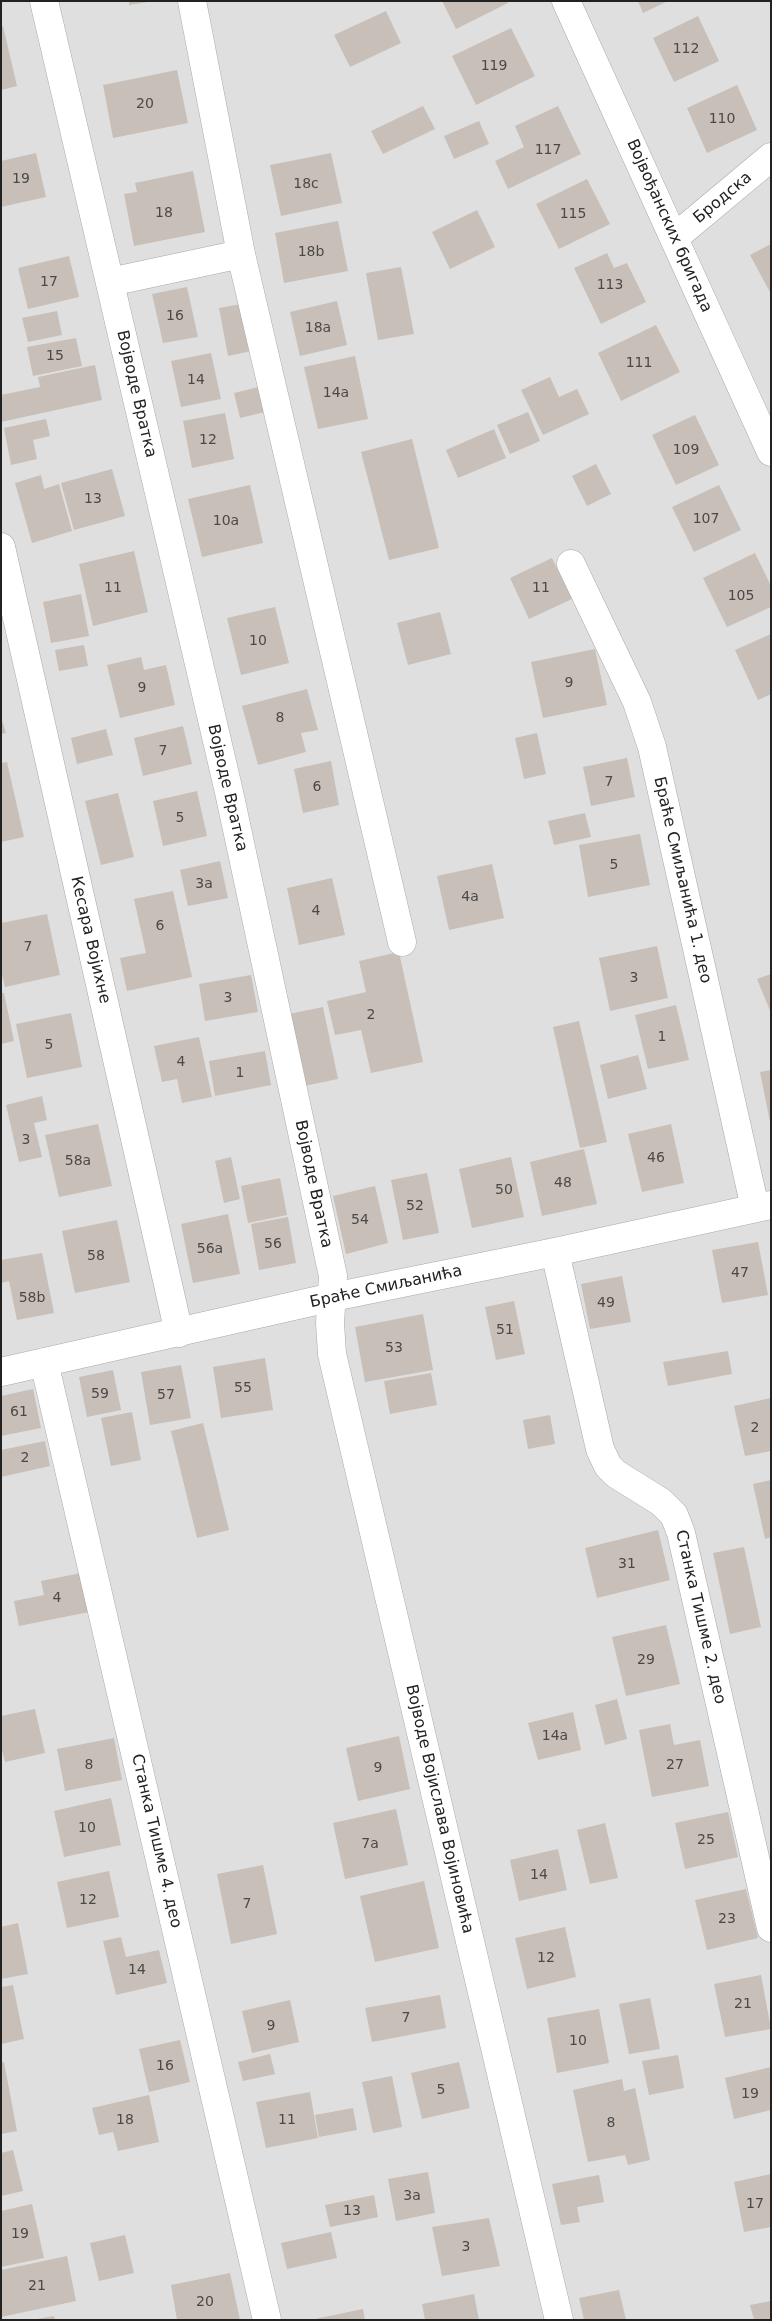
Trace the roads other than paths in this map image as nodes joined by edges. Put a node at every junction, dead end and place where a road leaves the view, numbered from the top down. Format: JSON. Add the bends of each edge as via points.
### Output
{"nodes":[{"id":1,"x":44,"y":1,"type":"edge"},
{"id":2,"x":192,"y":1,"type":"edge"},
{"id":3,"x":566,"y":1,"type":"edge"},
{"id":4,"x":771,"y":157,"type":"edge"},
{"id":5,"x":674,"y":238,"type":"junction"},
{"id":6,"x":241,"y":254,"type":"junction"},
{"id":7,"x":110,"y":282,"type":"junction"},
{"id":8,"x":771,"y":452,"type":"edge"},
{"id":9,"x":1,"y":547,"type":"edge"},
{"id":10,"x":571,"y":564,"type":"dead end"},
{"id":11,"x":402,"y":942,"type":"dead end"},
{"id":12,"x":763,"y":1206,"type":"edge"},
{"id":13,"x":555,"y":1252,"type":"junction"},
{"id":14,"x":334,"y":1297,"type":"junction"},
{"id":15,"x":179,"y":1333,"type":"junction"},
{"id":16,"x":44,"y":1362,"type":"junction"},
{"id":17,"x":1,"y":1372,"type":"edge"},
{"id":18,"x":771,"y":1928,"type":"edge"},
{"id":19,"x":267,"y":2320,"type":"edge"},
{"id":20,"x":560,"y":2320,"type":"edge"}],
"edges":[{"from":1,"to":7,"type":"street","name":"Војводе Вратка"},
{"from":2,"to":6,"type":"street"},
{"from":3,"to":5,"type":"street","name":"Војвођанских бригада"},
{"from":4,"to":5,"type":"street","name":"Бродска"},
{"from":5,"to":8,"type":"street","name":"Војвођанских бригада"},
{"from":6,"to":7,"type":"street"},
{"from":6,"to":11,"type":"street"},
{"from":7,"to":14,"type":"street","name":"Војводе Вратка","via":[[231,802],[333,1276]]},
{"from":9,"to":15,"type":"street","name":"Кесара Војихне"},
{"from":10,"to":12,"type":"street","name":"Браће Смиљанића 1. део","via":[[637,702],[652,747]]},
{"from":12,"to":13,"type":"street","name":"Браће Смиљанића"},
{"from":13,"to":14,"type":"street","name":"Браће Смиљанића"},
{"from":13,"to":18,"type":"street","name":"Станка Тишме 2. део","via":[[600,1449],[616,1474],[661,1502],[674,1516],[681,1533]]},
{"from":14,"to":15,"type":"street","name":"Браће Смиљанића"},
{"from":14,"to":20,"type":"street","name":"Војводе Војислава Војиновића","via":[[330,1323],[332,1354]]},
{"from":15,"to":16,"type":"street","name":"Браће Смиљанића"},
{"from":16,"to":17,"type":"street","name":"Браће Смиљанића"},
{"from":16,"to":19,"type":"street","name":"Станка Тишме 4. део"}]}
